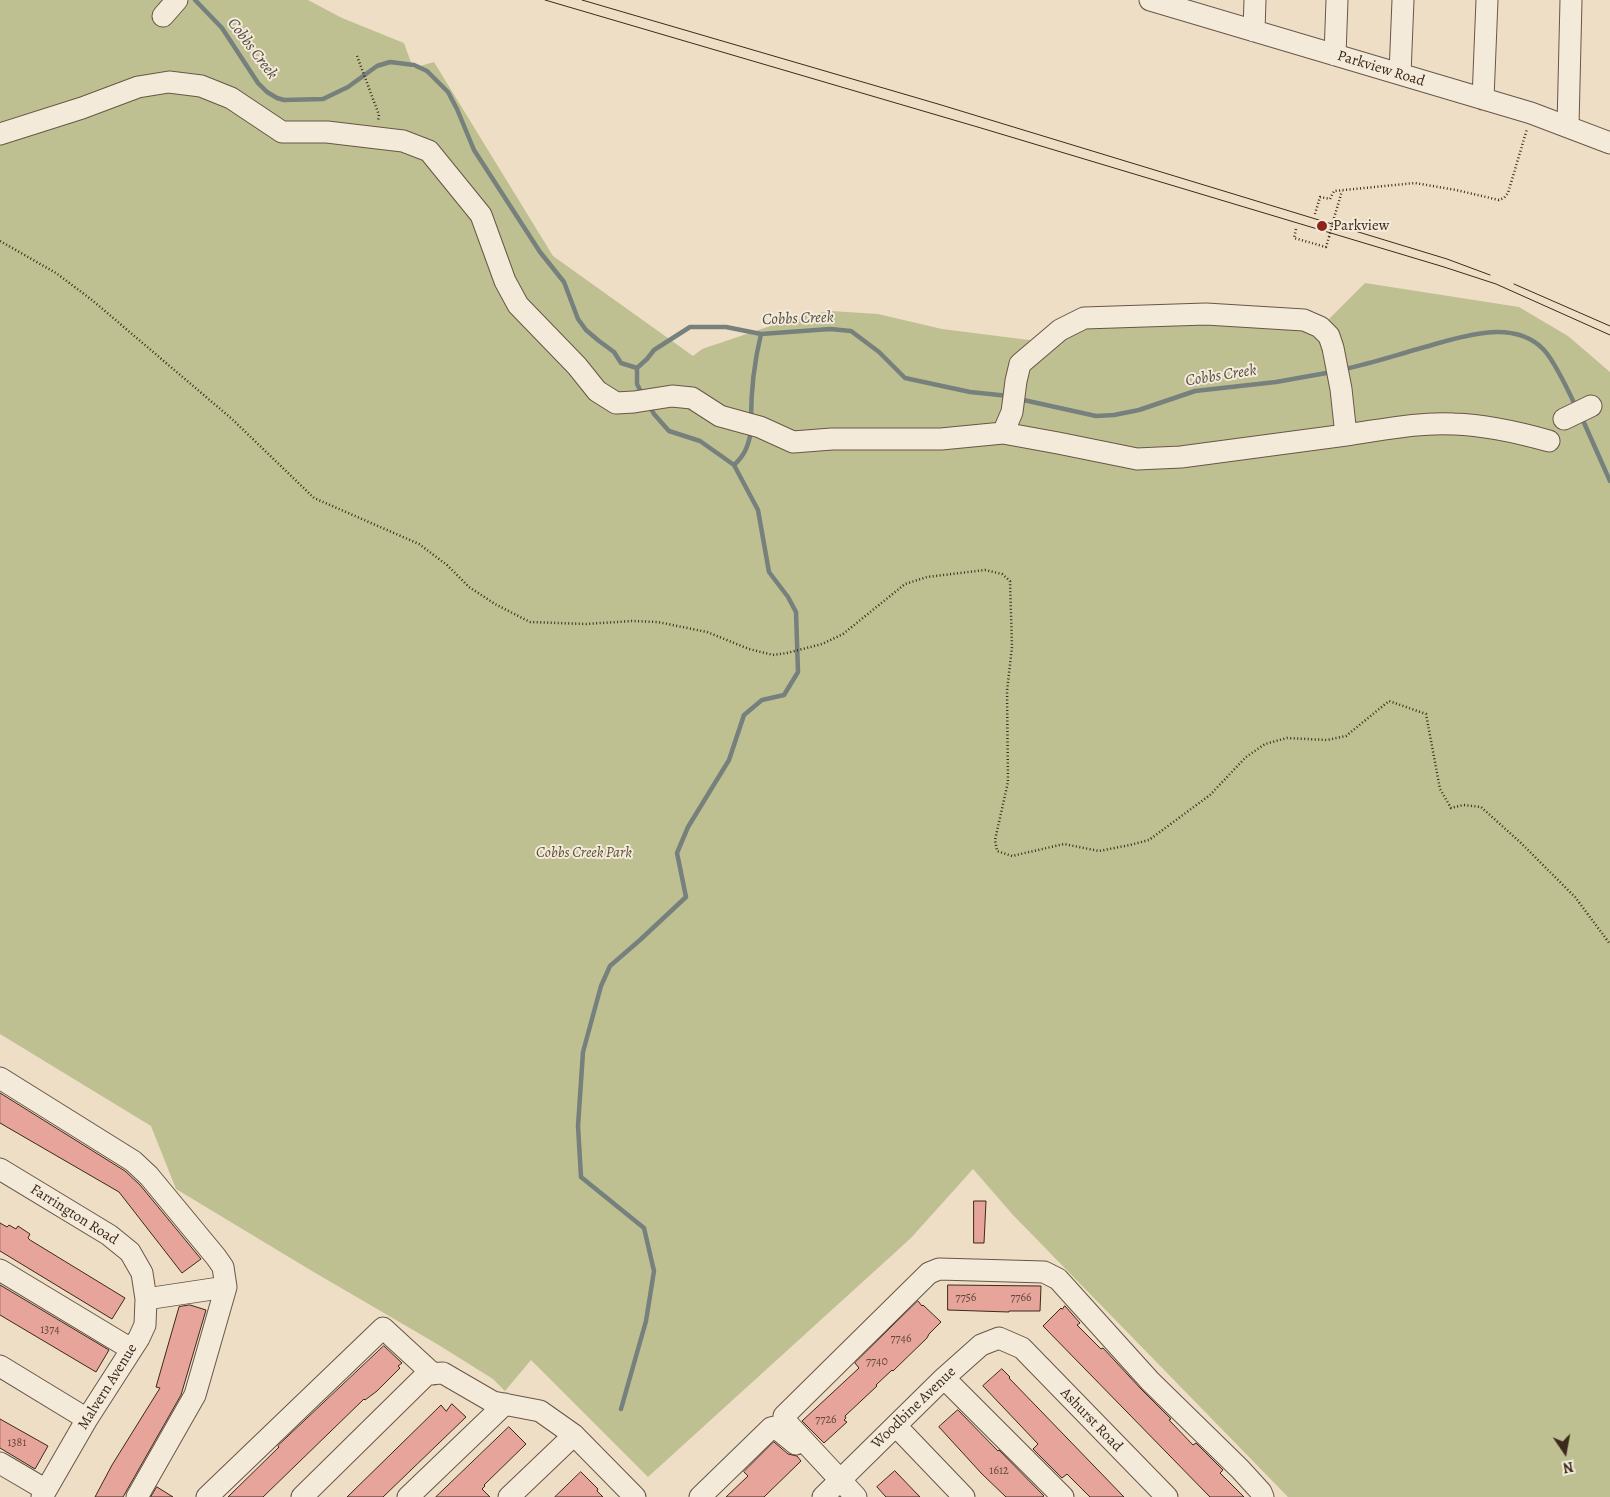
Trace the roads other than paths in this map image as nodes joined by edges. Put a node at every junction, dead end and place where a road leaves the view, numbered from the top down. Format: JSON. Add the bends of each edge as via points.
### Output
{"nodes":[{"id":1,"x":1150,"y":0,"type":"edge"},
{"id":2,"x":1255,"y":0,"type":"edge"},
{"id":3,"x":1337,"y":0,"type":"edge"},
{"id":4,"x":1403,"y":0,"type":"edge"},
{"id":5,"x":1487,"y":0,"type":"edge"},
{"id":6,"x":1571,"y":0,"type":"edge"},
{"id":7,"x":1254,"y":31,"type":"junction"},
{"id":8,"x":1335,"y":55,"type":"junction"},
{"id":9,"x":1400,"y":74,"type":"junction"},
{"id":10,"x":1483,"y":99,"type":"junction"},
{"id":11,"x":1568,"y":126,"type":"junction"},
{"id":12,"x":0,"y":134,"type":"edge"},
{"id":13,"x":1610,"y":143,"type":"edge"},
{"id":14,"x":1590,"y":406,"type":"dead end"},
{"id":15,"x":1564,"y":419,"type":"dead end"},
{"id":16,"x":1003,"y":433,"type":"junction"},
{"id":17,"x":1346,"y":435,"type":"junction"},
{"id":18,"x":1549,"y":441,"type":"dead end"},
{"id":19,"x":0,"y":1078,"type":"edge"},
{"id":20,"x":0,"y":1169,"type":"edge"},
{"id":21,"x":0,"y":1270,"type":"edge"},
{"id":22,"x":140,"y":1270,"type":"joint"},
{"id":23,"x":226,"y":1286,"type":"junction"},
{"id":24,"x":146,"y":1299,"type":"junction"},
{"id":25,"x":1015,"y":1345,"type":"joint"},
{"id":26,"x":131,"y":1349,"type":"junction"},
{"id":27,"x":0,"y":1366,"type":"edge"},
{"id":28,"x":434,"y":1374,"type":"junction"},
{"id":29,"x":944,"y":1378,"type":"junction"},
{"id":30,"x":504,"y":1404,"type":"junction"},
{"id":31,"x":87,"y":1419,"type":"junction"},
{"id":32,"x":896,"y":1426,"type":"junction"},
{"id":33,"x":574,"y":1435,"type":"junction"},
{"id":34,"x":0,"y":1463,"type":"edge"},
{"id":35,"x":833,"y":1487,"type":"edge"},
{"id":36,"x":624,"y":1493,"type":"edge"},
{"id":37,"x":44,"y":1494,"type":"edge"},
{"id":38,"x":137,"y":1497,"type":"edge"},
{"id":39,"x":207,"y":1497,"type":"edge"},
{"id":40,"x":302,"y":1497,"type":"edge"},
{"id":41,"x":408,"y":1497,"type":"edge"},
{"id":42,"x":509,"y":1497,"type":"edge"},
{"id":43,"x":700,"y":1497,"type":"edge"},
{"id":44,"x":856,"y":1497,"type":"edge"},
{"id":45,"x":964,"y":1497,"type":"edge"},
{"id":46,"x":1063,"y":1497,"type":"edge"},
{"id":47,"x":1167,"y":1497,"type":"edge"},
{"id":48,"x":1262,"y":1497,"type":"edge"}],
"edges":[{"from":1,"to":7,"type":"street","name":"Parkview Road"},
{"from":2,"to":7,"type":"street"},
{"from":3,"to":8,"type":"street"},
{"from":4,"to":9,"type":"street"},
{"from":5,"to":10,"type":"street"},
{"from":6,"to":11,"type":"street"},
{"from":7,"to":8,"type":"street","name":"Parkview Road"},
{"from":8,"to":9,"type":"street","name":"Parkview Road"},
{"from":9,"to":10,"type":"street","name":"Parkview Road"},
{"from":10,"to":11,"type":"street","name":"Parkview Road"},
{"from":11,"to":13,"type":"street","name":"Parkview Road"},
{"from":12,"to":16,"type":"street","via":[[138,87],[169,82],[201,86],[231,98],[282,132],[327,132],[404,140],[429,151],[481,215],[505,281],[518,305],[597,390],[616,403],[672,396],[692,398],[720,416],[760,427],[794,442],[941,439]]},
{"from":14,"to":15,"type":"street"},
{"from":16,"to":17,"type":"street","via":[[1137,459],[1182,458]]},
{"from":16,"to":17,"type":"street","via":[[1012,412],[1020,364],[1060,330],[1084,318],[1206,314],[1304,320],[1320,327],[1329,336],[1333,348]]},
{"from":17,"to":18,"type":"street","via":[[1411,425],[1452,423],[1509,431]]},
{"from":19,"to":23,"type":"street","via":[[139,1166],[216,1257]]},
{"from":20,"to":22,"type":"street","name":"Farrington Road","via":[[110,1235],[130,1252]]},
{"from":21,"to":26,"type":"street"},
{"from":22,"to":24,"type":"street","name":"Malvern Avenue"},
{"from":23,"to":24,"type":"street"},
{"from":23,"to":38,"type":"street","via":[[195,1395]]},
{"from":24,"to":26,"type":"street","name":"Malvern Avenue","via":[[145,1325]]},
{"from":25,"to":29,"type":"street","name":"Woodbine Avenue","via":[[999,1338],[981,1344]]},
{"from":25,"to":47,"type":"street","name":"Ashurst Road","via":[[1022,1348]]},
{"from":26,"to":31,"type":"street","name":"Malvern Avenue"},
{"from":27,"to":31,"type":"street"},
{"from":28,"to":30,"type":"street","via":[[443,1373],[494,1402]]},
{"from":28,"to":39,"type":"street","via":[[383,1328]]},
{"from":28,"to":40,"type":"street","via":[[428,1374],[399,1401]]},
{"from":29,"to":32,"type":"street","name":"Woodbine Avenue"},
{"from":29,"to":46,"type":"street"},
{"from":30,"to":33,"type":"street","via":[[540,1411]]},
{"from":30,"to":41,"type":"street"},
{"from":31,"to":37,"type":"street","name":"Malvern Avenue"},
{"from":32,"to":35,"type":"street","name":"Woodbine Avenue"},
{"from":32,"to":45,"type":"street"},
{"from":33,"to":36,"type":"street"},
{"from":33,"to":42,"type":"street"},
{"from":34,"to":37,"type":"street"},
{"from":35,"to":43,"type":"street","via":[[793,1441],[775,1427]]},
{"from":35,"to":44,"type":"street"},
{"from":35,"to":48,"type":"street","via":[[784,1416],[929,1273],[939,1269],[1029,1271],[1044,1272],[1058,1279],[1150,1381],[1240,1469]]}]}
